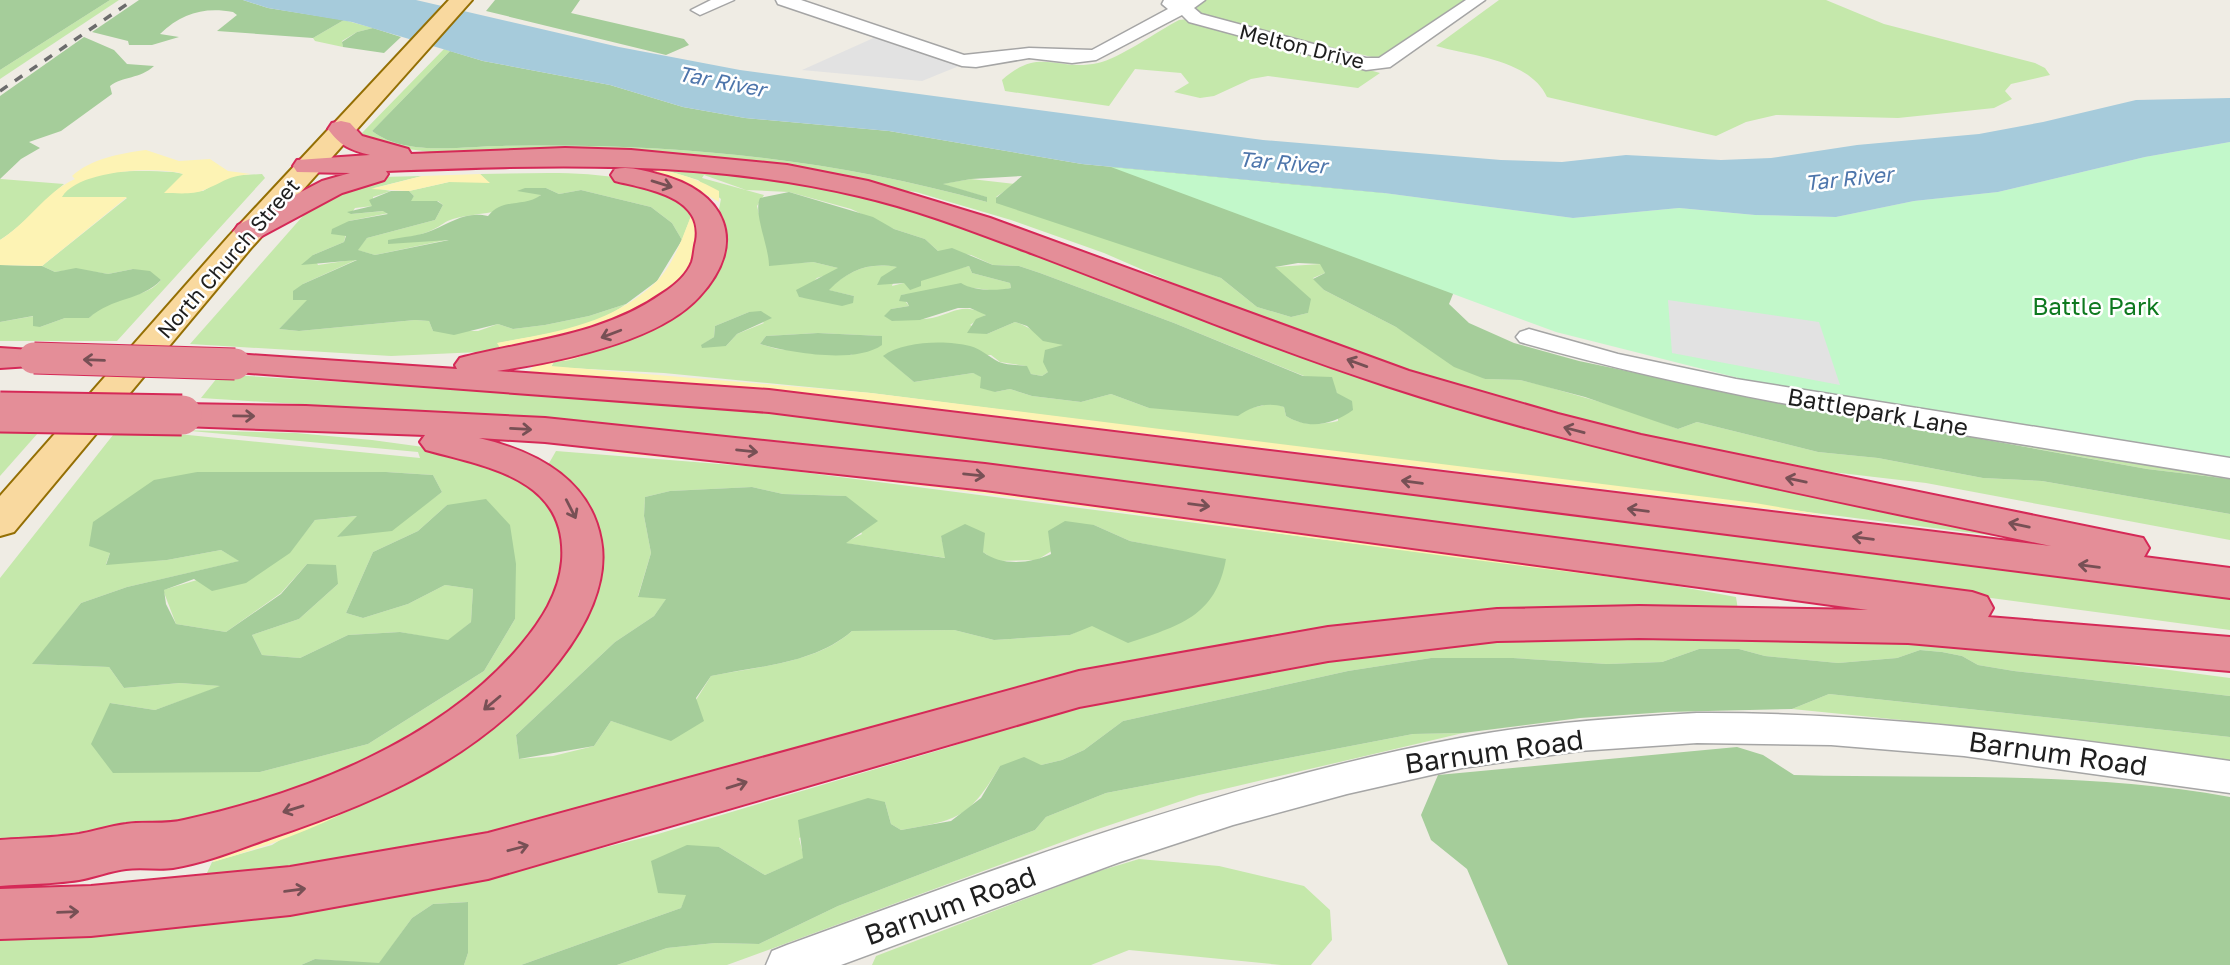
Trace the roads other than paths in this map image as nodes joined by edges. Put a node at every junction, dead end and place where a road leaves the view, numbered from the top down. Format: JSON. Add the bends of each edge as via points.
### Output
{"nodes":[{"id":1,"x":461,"y":0,"type":"edge"},
{"id":2,"x":726,"y":0,"type":"edge"},
{"id":3,"x":784,"y":0,"type":"edge"},
{"id":4,"x":1156,"y":0,"type":"edge"},
{"id":5,"x":1477,"y":0,"type":"edge"},
{"id":6,"x":1191,"y":4,"type":"edge"},
{"id":7,"x":700,"y":10,"type":"dead end"},
{"id":8,"x":341,"y":129,"type":"junction"},
{"id":9,"x":434,"y":160,"type":"junction"},
{"id":10,"x":304,"y":170,"type":"junction"},
{"id":11,"x":376,"y":173,"type":"junction"},
{"id":12,"x":249,"y":231,"type":"junction"},
{"id":13,"x":1529,"y":337,"type":"dead end"},
{"id":14,"x":0,"y":358,"type":"edge"},
{"id":15,"x":249,"y":365,"type":"junction"},
{"id":16,"x":0,"y":412,"type":"edge"},
{"id":17,"x":306,"y":417,"type":"junction"},
{"id":18,"x":2230,"y":468,"type":"edge"},
{"id":19,"x":0,"y":522,"type":"edge"},
{"id":20,"x":2230,"y":569,"type":"edge"},
{"id":21,"x":2230,"y":583,"type":"edge"},
{"id":22,"x":2230,"y":646,"type":"edge"},
{"id":23,"x":2230,"y":654,"type":"edge"},
{"id":24,"x":2230,"y":777,"type":"edge"},
{"id":25,"x":0,"y":863,"type":"edge"},
{"id":26,"x":0,"y":914,"type":"edge"},
{"id":27,"x":786,"y":965,"type":"edge"}],
"edges":[{"from":1,"to":8,"type":"main road","name":"North Church Street"},
{"from":2,"to":7,"type":"street"},
{"from":3,"to":6,"type":"street","via":[[976,61],[1028,53],[1096,55]]},
{"from":4,"to":6,"type":"street","name":"Melton Drive"},
{"from":5,"to":6,"type":"street","name":"Melton Drive","via":[[1383,64],[1366,64],[1195,18]]},
{"from":8,"to":9,"type":"highway","via":[[353,142],[376,150]]},
{"from":8,"to":10,"type":"main road","name":"North Church Street"},
{"from":9,"to":10,"type":"highway"},
{"from":20,"to":9,"type":"highway","one_way":true,"via":[[1655,450],[1548,423],[1397,377],[980,224],[868,189],[787,173],[631,158]]},
{"from":10,"to":11,"type":"highway"},
{"from":10,"to":12,"type":"main road","name":"North Church Street"},
{"from":11,"to":12,"type":"highway","via":[[332,187]]},
{"from":11,"to":15,"type":"highway","one_way":true,"via":[[583,170],[626,175],[666,185],[693,198],[708,216],[713,240],[701,274],[678,298],[641,321],[583,344],[457,367]]},
{"from":12,"to":19,"type":"main road","name":"North Church Street"},
{"from":13,"to":18,"type":"street","name":"Battlepark Lane","via":[[1736,387]]},
{"from":15,"to":14,"type":"highway","one_way":true,"bridge":true},
{"from":21,"to":15,"type":"highway","one_way":true,"via":[[769,401]]},
{"from":16,"to":17,"type":"highway","one_way":true,"bridge":true},
{"from":17,"to":22,"type":"highway","one_way":true,"via":[[545,430],[985,477],[2191,637]]},
{"from":17,"to":25,"type":"highway","one_way":true,"via":[[468,447],[523,466],[559,489],[572,506],[584,547],[581,577],[554,635],[533,664],[468,722],[410,760],[340,793],[172,845]]},
{"from":26,"to":23,"type":"highway","one_way":true,"via":[[224,898],[488,856],[1067,692],[1328,644],[1497,625],[1639,622],[1908,627]]},
{"from":24,"to":27,"type":"street","name":"Barnum Road","via":[[1973,741],[1815,728],[1695,728],[1580,737],[1363,771],[1269,797],[978,894]]}]}
